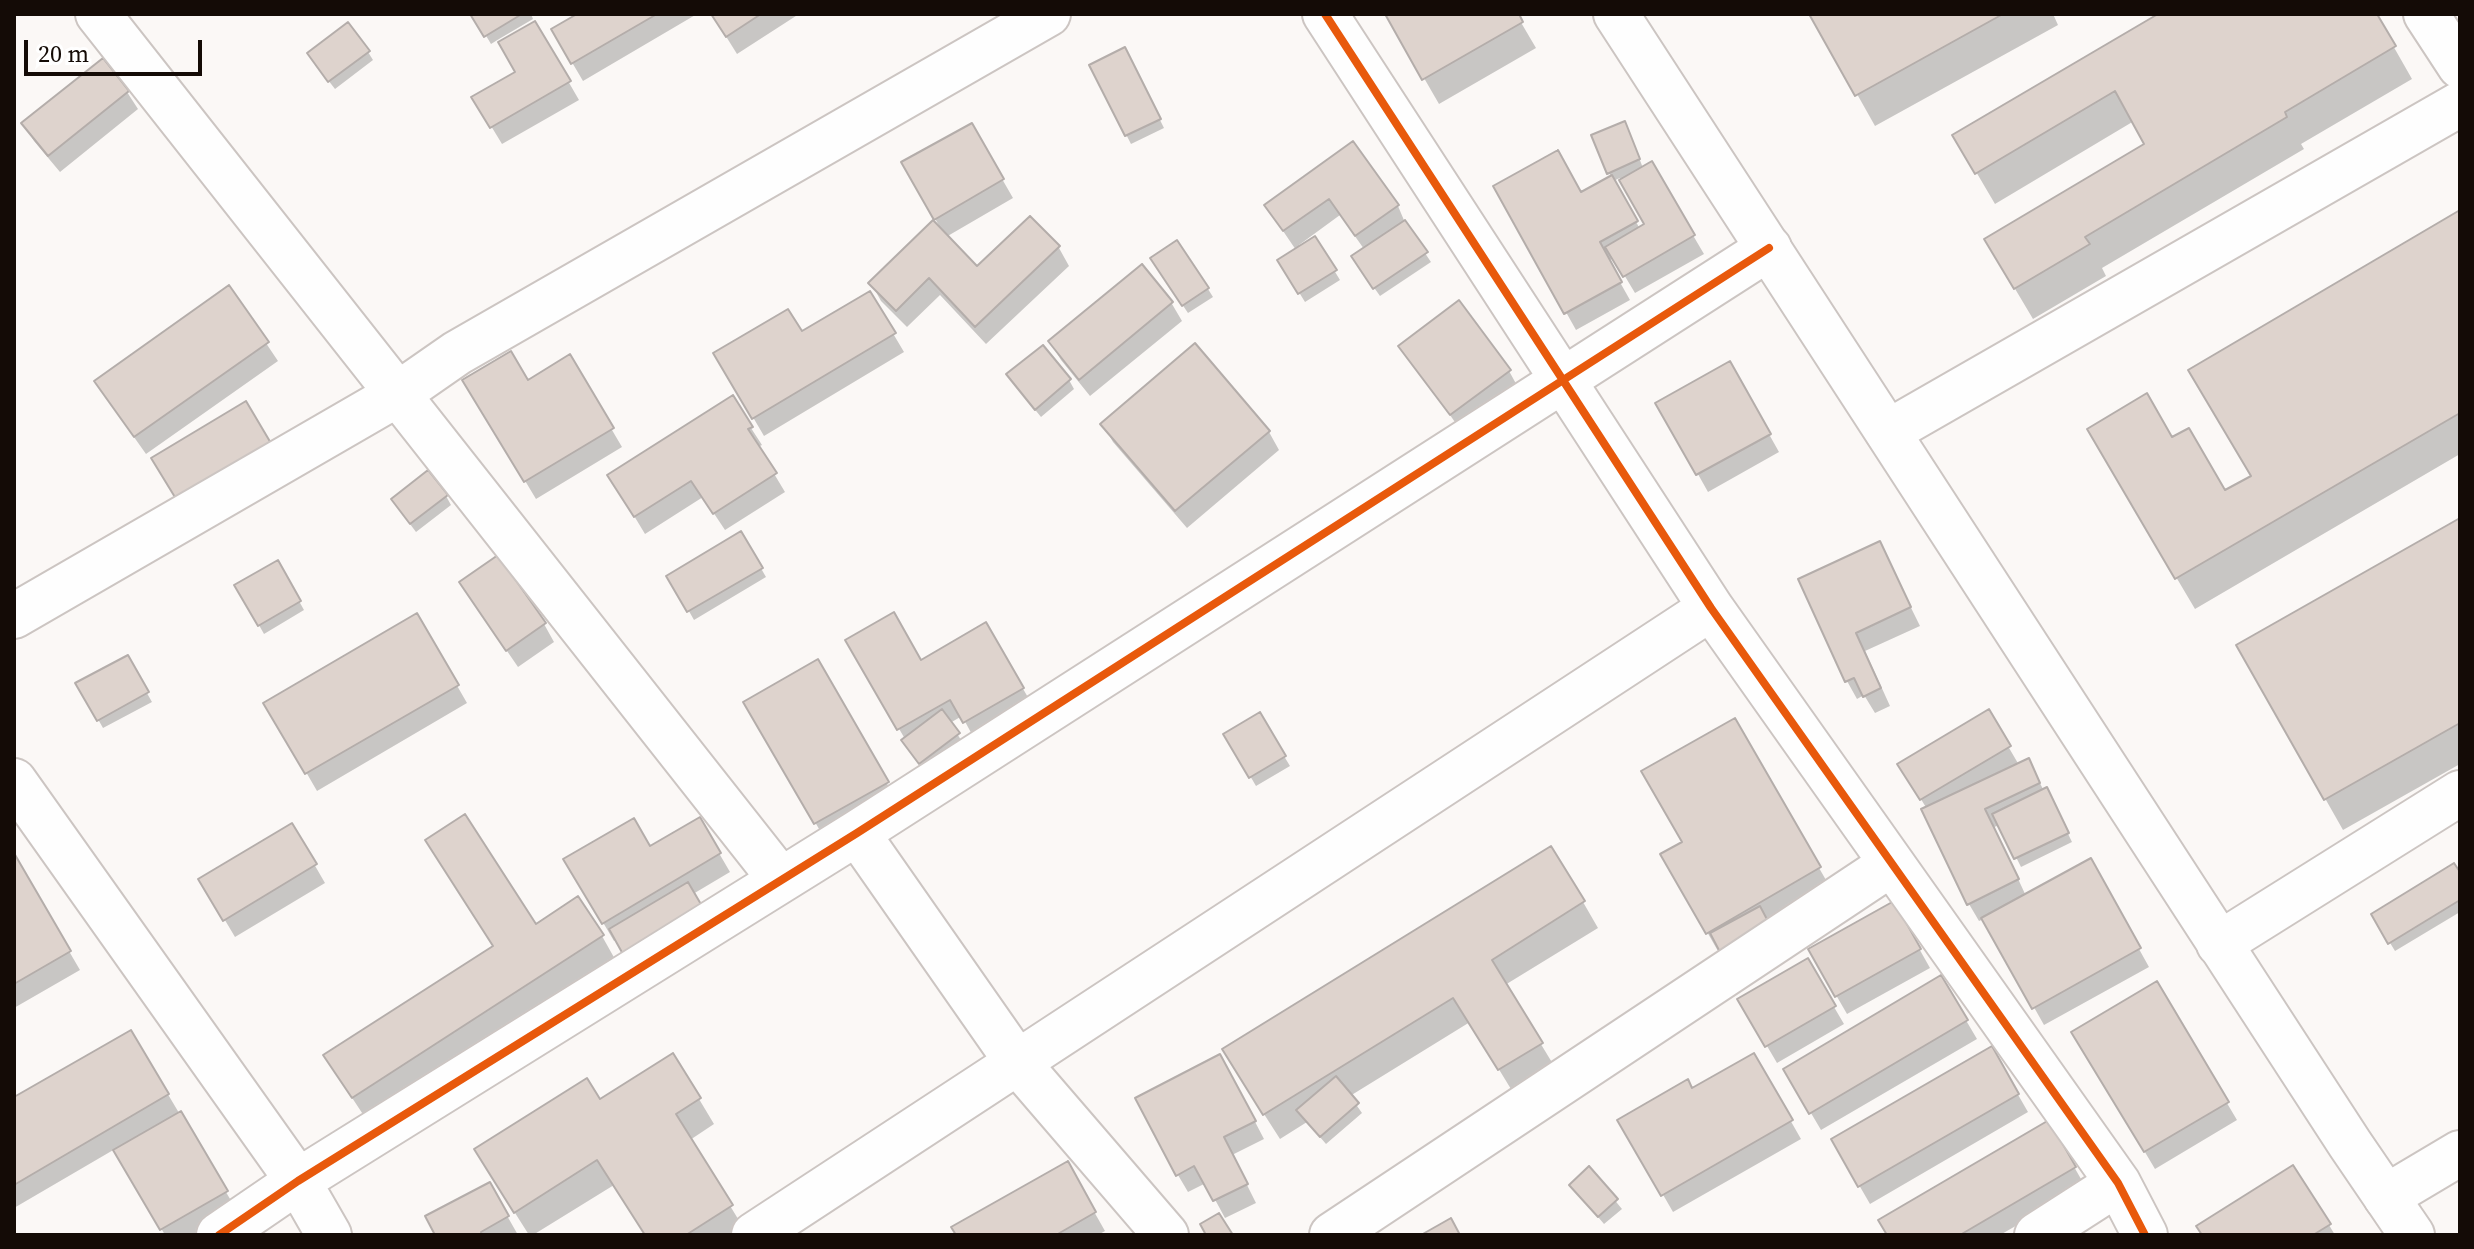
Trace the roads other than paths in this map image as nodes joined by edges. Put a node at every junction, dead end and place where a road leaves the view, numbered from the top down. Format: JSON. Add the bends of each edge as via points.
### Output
{"nodes":[{"id":1,"x":98,"y":14,"type":"edge"},
{"id":2,"x":1048,"y":14,"type":"edge"},
{"id":3,"x":1325,"y":14,"type":"edge"},
{"id":4,"x":1616,"y":14,"type":"edge"},
{"id":5,"x":2426,"y":14,"type":"edge"},
{"id":6,"x":2460,"y":66,"type":"edge"},
{"id":7,"x":2460,"y":104,"type":"edge"},
{"id":8,"x":1769,"y":248,"type":"junction"},
{"id":9,"x":1563,"y":380,"type":"junction"},
{"id":10,"x":398,"y":394,"type":"junction"},
{"id":11,"x":1888,"y":432,"type":"junction"},
{"id":12,"x":1711,"y":608,"type":"junction"},
{"id":13,"x":14,"y":616,"type":"edge"},
{"id":14,"x":14,"y":781,"type":"edge"},
{"id":15,"x":2460,"y":793,"type":"edge"},
{"id":16,"x":857,"y":833,"type":"junction"},
{"id":17,"x":1891,"y":864,"type":"junction"},
{"id":18,"x":781,"y":880,"type":"junction"},
{"id":19,"x":2219,"y":944,"type":"junction"},
{"id":20,"x":1017,"y":1062,"type":"junction"},
{"id":21,"x":2460,"y":1153,"type":"edge"},
{"id":22,"x":298,"y":1181,"type":"junction"},
{"id":23,"x":2118,"y":1183,"type":"junction"},
{"id":24,"x":2386,"y":1197,"type":"junction"},
{"id":25,"x":219,"y":1235,"type":"edge"},
{"id":26,"x":329,"y":1235,"type":"edge"},
{"id":27,"x":754,"y":1235,"type":"edge"},
{"id":28,"x":1166,"y":1235,"type":"edge"},
{"id":29,"x":1332,"y":1235,"type":"edge"},
{"id":30,"x":2037,"y":1235,"type":"edge"},
{"id":31,"x":2145,"y":1235,"type":"edge"},
{"id":32,"x":2412,"y":1235,"type":"edge"}],
"edges":[{"from":1,"to":10,"type":"street"},
{"from":2,"to":10,"type":"street","via":[[457,353]]},
{"from":3,"to":9,"type":"street"},
{"from":4,"to":8,"type":"street"},
{"from":5,"to":6,"type":"street"},
{"from":7,"to":11,"type":"street"},
{"from":8,"to":9,"type":"street"},
{"from":8,"to":11,"type":"street"},
{"from":9,"to":12,"type":"street"},
{"from":9,"to":16,"type":"street"},
{"from":10,"to":13,"type":"street"},
{"from":10,"to":18,"type":"street"},
{"from":11,"to":19,"type":"street"},
{"from":12,"to":17,"type":"street"},
{"from":12,"to":20,"type":"street"},
{"from":14,"to":22,"type":"street"},
{"from":15,"to":19,"type":"street"},
{"from":16,"to":18,"type":"street"},
{"from":16,"to":20,"type":"street"},
{"from":17,"to":23,"type":"street"},
{"from":17,"to":29,"type":"street"},
{"from":18,"to":22,"type":"street"},
{"from":19,"to":24,"type":"street"},
{"from":20,"to":27,"type":"street"},
{"from":20,"to":28,"type":"street"},
{"from":21,"to":24,"type":"street"},
{"from":22,"to":25,"type":"street"},
{"from":22,"to":26,"type":"street"},
{"from":23,"to":30,"type":"street"},
{"from":23,"to":31,"type":"street"},
{"from":24,"to":32,"type":"street"}]}
